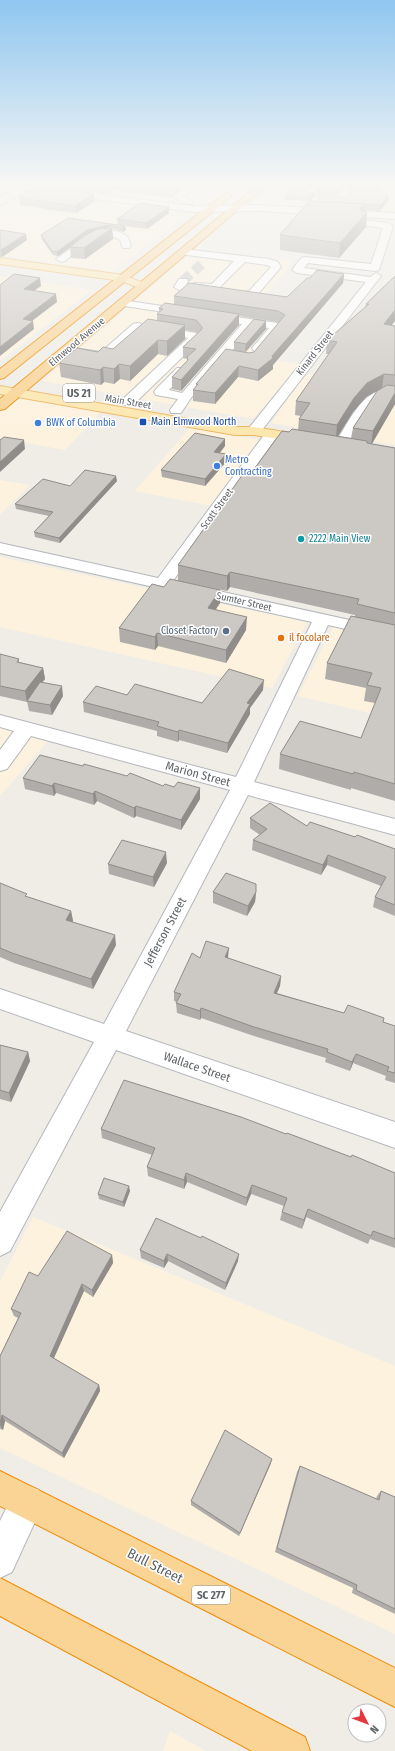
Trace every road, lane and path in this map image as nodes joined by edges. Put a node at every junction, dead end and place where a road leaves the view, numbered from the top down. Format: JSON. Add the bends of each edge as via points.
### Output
{"nodes":[{"id":1,"x":34,"y":266,"type":"edge"},
{"id":2,"x":138,"y":266,"type":"edge"},
{"id":3,"x":167,"y":266,"type":"tunnel mouth"},
{"id":4,"x":235,"y":266,"type":"edge"},
{"id":5,"x":275,"y":266,"type":"edge"},
{"id":6,"x":300,"y":266,"type":"edge"},
{"id":7,"x":353,"y":266,"type":"edge"},
{"id":8,"x":376,"y":266,"type":"edge"},
{"id":9,"x":364,"y":267,"type":"junction"},
{"id":10,"x":0,"y":270,"type":"edge"},
{"id":11,"x":353,"y":277,"type":"junction"},
{"id":12,"x":123,"y":278,"type":"junction"},
{"id":13,"x":112,"y":287,"type":"junction"},
{"id":14,"x":140,"y":288,"type":"junction"},
{"id":15,"x":122,"y":303,"type":"junction"},
{"id":16,"x":152,"y":307,"type":"junction"},
{"id":17,"x":250,"y":322,"type":"junction"},
{"id":18,"x":136,"y":326,"type":"junction"},
{"id":19,"x":66,"y":351,"type":"junction"},
{"id":20,"x":222,"y":354,"type":"junction"},
{"id":21,"x":235,"y":356,"type":"edge"},
{"id":22,"x":249,"y":358,"type":"edge"},
{"id":23,"x":212,"y":365,"type":"junction"},
{"id":24,"x":0,"y":375,"type":"edge"},
{"id":25,"x":0,"y":379,"type":"edge"},
{"id":26,"x":27,"y":384,"type":"junction"},
{"id":27,"x":0,"y":390,"type":"edge"},
{"id":28,"x":16,"y":393,"type":"junction"},
{"id":29,"x":395,"y":395,"type":"edge"},
{"id":30,"x":185,"y":396,"type":"junction"},
{"id":31,"x":128,"y":402,"type":"junction"},
{"id":32,"x":0,"y":406,"type":"edge"},
{"id":33,"x":176,"y":410,"type":"junction"},
{"id":34,"x":254,"y":431,"type":"junction"},
{"id":35,"x":272,"y":434,"type":"junction"},
{"id":36,"x":340,"y":446,"type":"junction"},
{"id":37,"x":355,"y":448,"type":"edge"},
{"id":38,"x":0,"y":548,"type":"edge"},
{"id":39,"x":163,"y":583,"type":"junction"},
{"id":40,"x":322,"y":619,"type":"junction"},
{"id":41,"x":395,"y":635,"type":"edge"},
{"id":42,"x":0,"y":721,"type":"edge"},
{"id":43,"x":26,"y":728,"type":"junction"},
{"id":44,"x":1,"y":761,"type":"edge"},
{"id":45,"x":242,"y":786,"type":"junction"},
{"id":46,"x":395,"y":827,"type":"edge"},
{"id":47,"x":0,"y":999,"type":"edge"},
{"id":48,"x":110,"y":1037,"type":"junction"},
{"id":49,"x":395,"y":1135,"type":"edge"},
{"id":50,"x":3,"y":1230,"type":"edge"},
{"id":51,"x":14,"y":1495,"type":"edge"},
{"id":52,"x":0,"y":1560,"type":"edge"},
{"id":53,"x":0,"y":1596,"type":"edge"},
{"id":54,"x":395,"y":1688,"type":"edge"},
{"id":55,"x":292,"y":1751,"type":"edge"}],
"edges":[{"from":1,"to":12,"type":"main road"},
{"from":2,"to":12,"type":"highway","name":"Elmwood Avenue"},
{"from":3,"to":14,"type":"highway","name":"Elmwood Avenue"},
{"from":4,"to":5,"type":"street","via":[[214,287],[182,282],[179,287],[247,295],[254,292]]},
{"from":6,"to":11,"type":"street","via":[[297,270]]},
{"from":7,"to":9,"type":"street"},
{"from":8,"to":9,"type":"street","via":[[375,268]]},
{"from":9,"to":11,"type":"street"},
{"from":10,"to":13,"type":"main road"},
{"from":11,"to":34,"type":"street","name":"Kinard Street","via":[[374,278]]},
{"from":12,"to":13,"type":"highway","name":"Elmwood Avenue"},
{"from":12,"to":14,"type":"main road"},
{"from":13,"to":14,"type":"main road"},
{"from":13,"to":24,"type":"highway","name":"Elmwood Avenue"},
{"from":14,"to":15,"type":"highway","name":"Elmwood Avenue"},
{"from":14,"to":16,"type":"street","via":[[159,295]]},
{"from":15,"to":16,"type":"street"},
{"from":15,"to":19,"type":"highway","name":"Elmwood Avenue"},
{"from":16,"to":17,"type":"street"},
{"from":16,"to":18,"type":"street","via":[[130,326]]},
{"from":17,"to":20,"type":"street"},
{"from":17,"to":22,"type":"street","via":[[277,326]]},
{"from":18,"to":19,"type":"street","via":[[106,354],[98,356]]},
{"from":18,"to":31,"type":"street","via":[[192,335],[195,339]]},
{"from":19,"to":26,"type":"highway","name":"Elmwood Avenue"},
{"from":20,"to":21,"type":"street"},
{"from":20,"to":23,"type":"street"},
{"from":23,"to":30,"type":"street"},
{"from":23,"to":30,"type":"street","via":[[193,362],[160,392]]},
{"from":25,"to":26,"type":"main road","name":"Main Street"},
{"from":26,"to":28,"type":"highway","name":"Elmwood Avenue"},
{"from":26,"to":31,"type":"main road","name":"Main Street","number":"US 21"},
{"from":27,"to":28,"type":"main road","name":"Main Street","number":"US 21"},
{"from":28,"to":32,"type":"highway","name":"Elmwood Avenue"},
{"from":28,"to":34,"type":"main road","name":"Main Street","number":"US 21","via":[[235,431]]},
{"from":29,"to":36,"type":"street","via":[[384,393],[367,403]]},
{"from":30,"to":33,"type":"street"},
{"from":31,"to":33,"type":"main road","name":"Main Street","number":"US 21"},
{"from":33,"to":34,"type":"main road","name":"Main Street","number":"US 21","via":[[241,422]]},
{"from":34,"to":35,"type":"main road","name":"Main Street","number":"US 21"},
{"from":35,"to":36,"type":"main road","name":"Main Street","number":"US 21"},
{"from":35,"to":39,"type":"street","name":"Scott Street"},
{"from":36,"to":37,"type":"main road","name":"Main Street","number":"US 21"},
{"from":38,"to":39,"type":"street","name":"Sumter Street"},
{"from":39,"to":40,"type":"street","name":"Sumter Street"},
{"from":40,"to":41,"type":"street","name":"Sumter Street"},
{"from":40,"to":45,"type":"street","name":"Jefferson Street"},
{"from":42,"to":43,"type":"street","name":"Marion Street"},
{"from":43,"to":44,"type":"street"},
{"from":43,"to":45,"type":"street","name":"Marion Street"},
{"from":45,"to":46,"type":"street","name":"Marion Street"},
{"from":45,"to":48,"type":"street","name":"Jefferson Street"},
{"from":47,"to":48,"type":"street","name":"Wallace Street"},
{"from":48,"to":49,"type":"street","name":"Wallace Street"},
{"from":48,"to":50,"type":"street","name":"Jefferson Street"},
{"from":51,"to":52,"type":"street"},
{"from":51,"to":54,"type":"highway","name":"Bull Street","number":"SC 277"},
{"from":53,"to":55,"type":"highway"}]}
